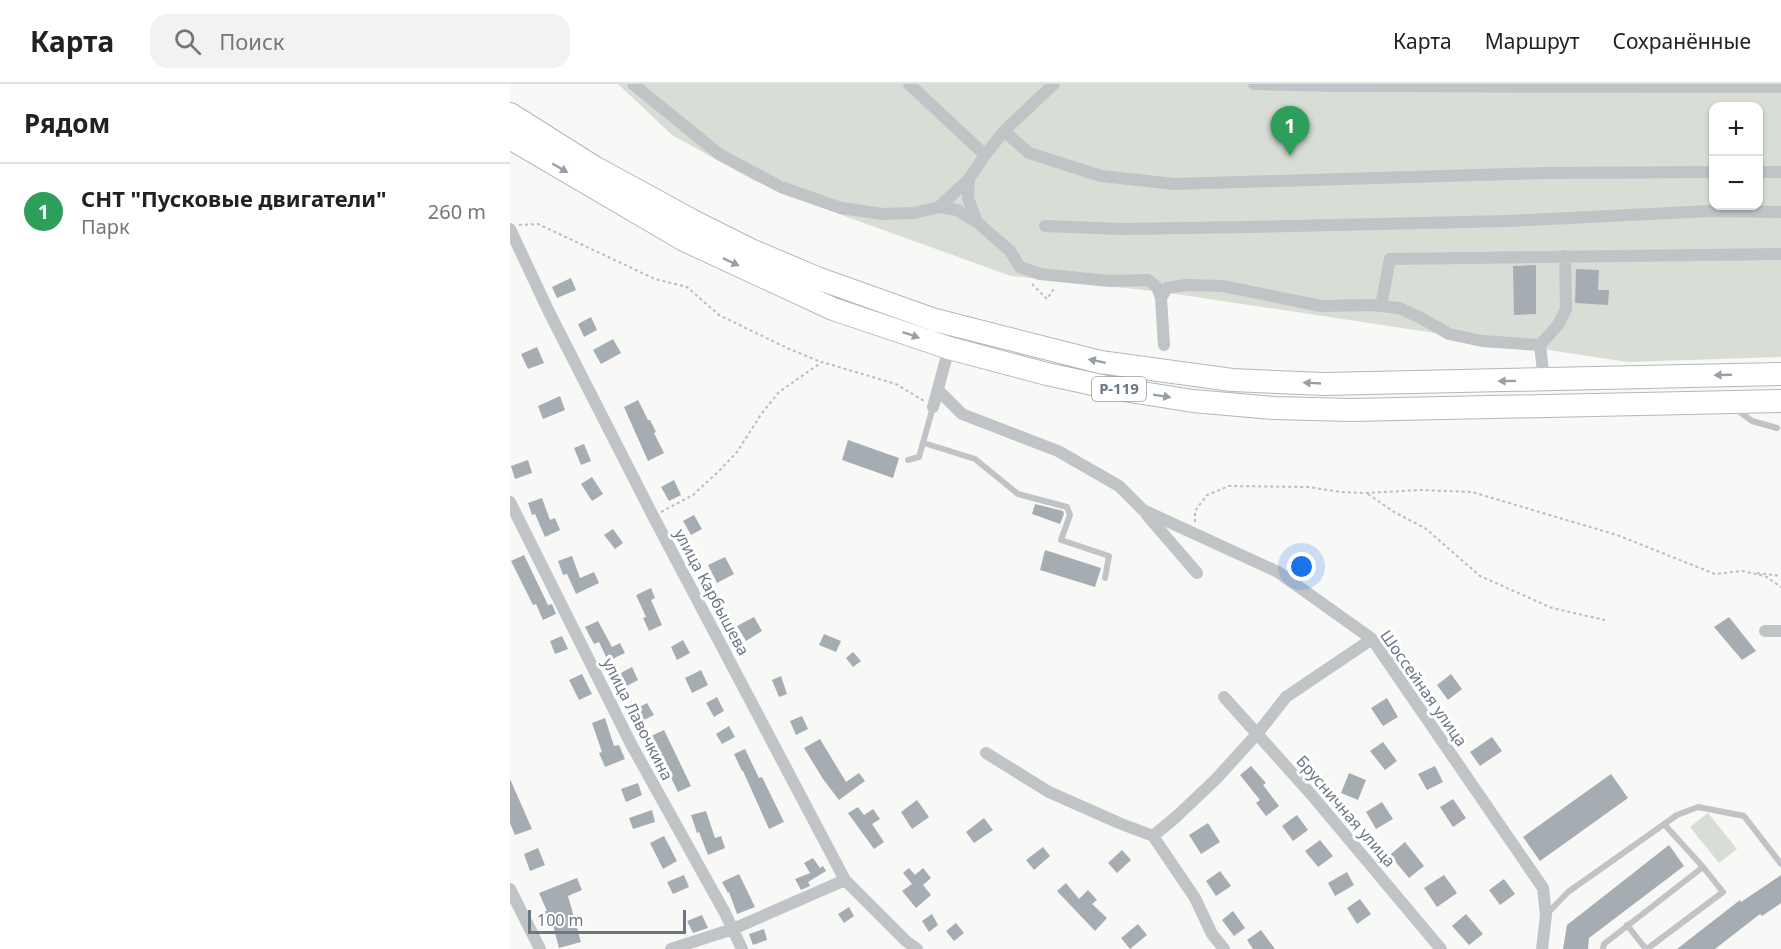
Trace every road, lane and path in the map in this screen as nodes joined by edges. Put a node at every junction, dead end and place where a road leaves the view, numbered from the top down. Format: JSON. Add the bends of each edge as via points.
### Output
{"nodes":[{"id":1,"x":633,"y":84,"type":"edge"},
{"id":2,"x":909,"y":84,"type":"edge"},
{"id":3,"x":1254,"y":84,"type":"edge"},
{"id":4,"x":1048,"y":86,"type":"edge"},
{"id":5,"x":1781,"y":87,"type":"edge"},
{"id":6,"x":510,"y":114,"type":"edge"},
{"id":7,"x":1004,"y":131,"type":"junction"},
{"id":8,"x":510,"y":138,"type":"edge"},
{"id":9,"x":985,"y":155,"type":"junction"},
{"id":10,"x":1709,"y":172,"type":"edge"},
{"id":11,"x":1763,"y":172,"type":"edge"},
{"id":12,"x":1781,"y":172,"type":"edge"},
{"id":13,"x":969,"y":179,"type":"junction"},
{"id":14,"x":939,"y":207,"type":"junction"},
{"id":15,"x":1781,"y":212,"type":"edge"},
{"id":16,"x":977,"y":222,"type":"junction"},
{"id":17,"x":1045,"y":226,"type":"dead end"},
{"id":18,"x":510,"y":227,"type":"edge"},
{"id":19,"x":1781,"y":254,"type":"edge"},
{"id":20,"x":1564,"y":256,"type":"junction"},
{"id":21,"x":1161,"y":298,"type":"junction"},
{"id":22,"x":1380,"y":306,"type":"junction"},
{"id":23,"x":1164,"y":345,"type":"dead end"},
{"id":24,"x":1540,"y":345,"type":"junction"},
{"id":25,"x":949,"y":348,"type":"junction"},
{"id":26,"x":822,"y":362,"type":"junction"},
{"id":27,"x":1781,"y":374,"type":"edge"},
{"id":28,"x":1544,"y":380,"type":"junction"},
{"id":29,"x":939,"y":391,"type":"junction"},
{"id":30,"x":1781,"y":401,"type":"edge"},
{"id":31,"x":1729,"y":403,"type":"junction"},
{"id":32,"x":933,"y":407,"type":"junction"},
{"id":33,"x":1777,"y":428,"type":"dead end"},
{"id":34,"x":924,"y":442,"type":"junction"},
{"id":35,"x":908,"y":460,"type":"dead end"},
{"id":36,"x":1366,"y":493,"type":"junction"},
{"id":37,"x":510,"y":502,"type":"edge"},
{"id":38,"x":1143,"y":510,"type":"junction"},
{"id":39,"x":653,"y":516,"type":"junction"},
{"id":40,"x":1196,"y":534,"type":"junction"},
{"id":41,"x":1742,"y":571,"type":"junction"},
{"id":42,"x":1197,"y":573,"type":"dead end"},
{"id":43,"x":1781,"y":576,"type":"edge"},
{"id":44,"x":1105,"y":578,"type":"dead end"},
{"id":45,"x":1781,"y":587,"type":"edge"},
{"id":46,"x":1605,"y":620,"type":"dead end"},
{"id":47,"x":1765,"y":631,"type":"dead end"},
{"id":48,"x":1781,"y":631,"type":"edge"},
{"id":49,"x":1372,"y":639,"type":"junction"},
{"id":50,"x":1224,"y":697,"type":"dead end"},
{"id":51,"x":1257,"y":734,"type":"junction"},
{"id":52,"x":986,"y":753,"type":"dead end"},
{"id":53,"x":1664,"y":824,"type":"junction"},
{"id":54,"x":1153,"y":836,"type":"junction"},
{"id":55,"x":1781,"y":864,"type":"edge"},
{"id":56,"x":1703,"y":867,"type":"junction"},
{"id":57,"x":845,"y":880,"type":"junction"},
{"id":58,"x":510,"y":889,"type":"edge"},
{"id":59,"x":1546,"y":915,"type":"junction"},
{"id":60,"x":1627,"y":925,"type":"junction"},
{"id":61,"x":733,"y":929,"type":"junction"},
{"id":62,"x":540,"y":949,"type":"edge"},
{"id":63,"x":671,"y":949,"type":"edge"},
{"id":64,"x":742,"y":949,"type":"edge"},
{"id":65,"x":917,"y":949,"type":"edge"},
{"id":66,"x":1224,"y":949,"type":"edge"},
{"id":67,"x":1442,"y":949,"type":"edge"},
{"id":68,"x":1542,"y":949,"type":"edge"},
{"id":69,"x":1603,"y":949,"type":"edge"},
{"id":70,"x":1646,"y":949,"type":"edge"}],
"edges":[{"from":1,"to":14,"type":"street","via":[[719,154],[781,187],[841,208],[883,214]]},
{"from":2,"to":9,"type":"street"},
{"from":3,"to":5,"type":"street"},
{"from":4,"to":7,"type":"street"},
{"from":28,"to":6,"type":"highway","number":"Р-119","one_way":true,"via":[[1324,384],[1232,380],[1100,362],[1024,343],[887,304],[753,250],[594,167]]},
{"from":7,"to":9,"type":"street"},
{"from":7,"to":10,"type":"street","via":[[1029,153],[1101,176],[1174,184]]},
{"from":8,"to":25,"type":"highway","number":"Р-119","one_way":true,"via":[[684,240],[833,309]]},
{"from":9,"to":13,"type":"street"},
{"from":11,"to":12,"type":"street"},
{"from":13,"to":14,"type":"street"},
{"from":13,"to":16,"type":"street","via":[[968,198]]},
{"from":14,"to":16,"type":"street","via":[[957,210]]},
{"from":15,"to":17,"type":"street","via":[[1710,211],[1270,227]]},
{"from":16,"to":21,"type":"street","via":[[1010,251],[1020,267],[1040,274],[1149,280]]},
{"from":18,"to":26,"type":"path","via":[[538,224],[655,279],[687,287],[719,315]]},
{"from":18,"to":39,"type":"street","name":"улица Карбышева"},
{"from":19,"to":20,"type":"street"},
{"from":20,"to":22,"type":"street","via":[[1390,259]]},
{"from":20,"to":24,"type":"street","via":[[1566,309]]},
{"from":21,"to":22,"type":"street","via":[[1167,288],[1174,286],[1223,286],[1321,306]]},
{"from":21,"to":23,"type":"street"},
{"from":22,"to":24,"type":"street","via":[[1399,308],[1449,334]]},
{"from":24,"to":28,"type":"street"},
{"from":25,"to":29,"type":"street"},
{"from":25,"to":31,"type":"highway","number":"Р-119","one_way":true,"via":[[1111,388],[1273,408],[1421,410]]},
{"from":26,"to":32,"type":"path","via":[[896,384]]},
{"from":26,"to":39,"type":"path","via":[[779,392],[737,452],[693,495]]},
{"from":27,"to":28,"type":"highway","number":"Р-119","one_way":true},
{"from":29,"to":32,"type":"street"},
{"from":29,"to":38,"type":"street","name":"Шоссейная улица","via":[[962,414],[1058,451],[1119,486]]},
{"from":30,"to":31,"type":"highway","number":"Р-119"},
{"from":31,"to":33,"type":"lane","via":[[1752,421]]},
{"from":32,"to":34,"type":"lane"},
{"from":34,"to":35,"type":"lane","via":[[919,457]]},
{"from":34,"to":44,"type":"lane","via":[[975,459],[1018,494],[1066,507],[1070,515],[1061,540],[1109,556]]},
{"from":36,"to":40,"type":"path","via":[[1309,487],[1229,486],[1207,495],[1195,511]]},
{"from":36,"to":41,"type":"path","via":[[1472,492],[1617,535],[1715,574]]},
{"from":36,"to":46,"type":"path","via":[[1425,528],[1480,576],[1552,608]]},
{"from":37,"to":61,"type":"street","name":"улица Лавочкина","via":[[631,744]]},
{"from":38,"to":40,"type":"street","name":"Шоссейная улица"},
{"from":38,"to":42,"type":"street"},
{"from":39,"to":57,"type":"street","name":"улица Карбышева"},
{"from":40,"to":49,"type":"street","name":"Шоссейная улица","via":[[1278,572]]},
{"from":41,"to":43,"type":"path"},
{"from":41,"to":45,"type":"path","via":[[1765,576]]},
{"from":47,"to":48,"type":"street"},
{"from":49,"to":51,"type":"street","via":[[1286,697]]},
{"from":49,"to":59,"type":"street","name":"Шоссейная улица","via":[[1543,888]]},
{"from":50,"to":51,"type":"street","name":"Брусничная улица"},
{"from":51,"to":54,"type":"street","via":[[1216,779]]},
{"from":51,"to":67,"type":"street","name":"Брусничная улица"},
{"from":52,"to":54,"type":"street","via":[[1049,792]]},
{"from":53,"to":55,"type":"lane","via":[[1698,807],[1744,816]]},
{"from":53,"to":56,"type":"lane"},
{"from":53,"to":59,"type":"lane","via":[[1568,892]]},
{"from":54,"to":66,"type":"street"},
{"from":56,"to":60,"type":"lane"},
{"from":56,"to":70,"type":"lane","via":[[1723,892]]},
{"from":57,"to":61,"type":"street"},
{"from":57,"to":65,"type":"street","name":"улица Карбышева"},
{"from":58,"to":62,"type":"street"},
{"from":59,"to":68,"type":"street","name":"Шоссейная улица"},
{"from":60,"to":69,"type":"lane"},
{"from":60,"to":70,"type":"lane"},
{"from":61,"to":63,"type":"street"},
{"from":61,"to":64,"type":"street","name":"улица Лавочкина"}]}
